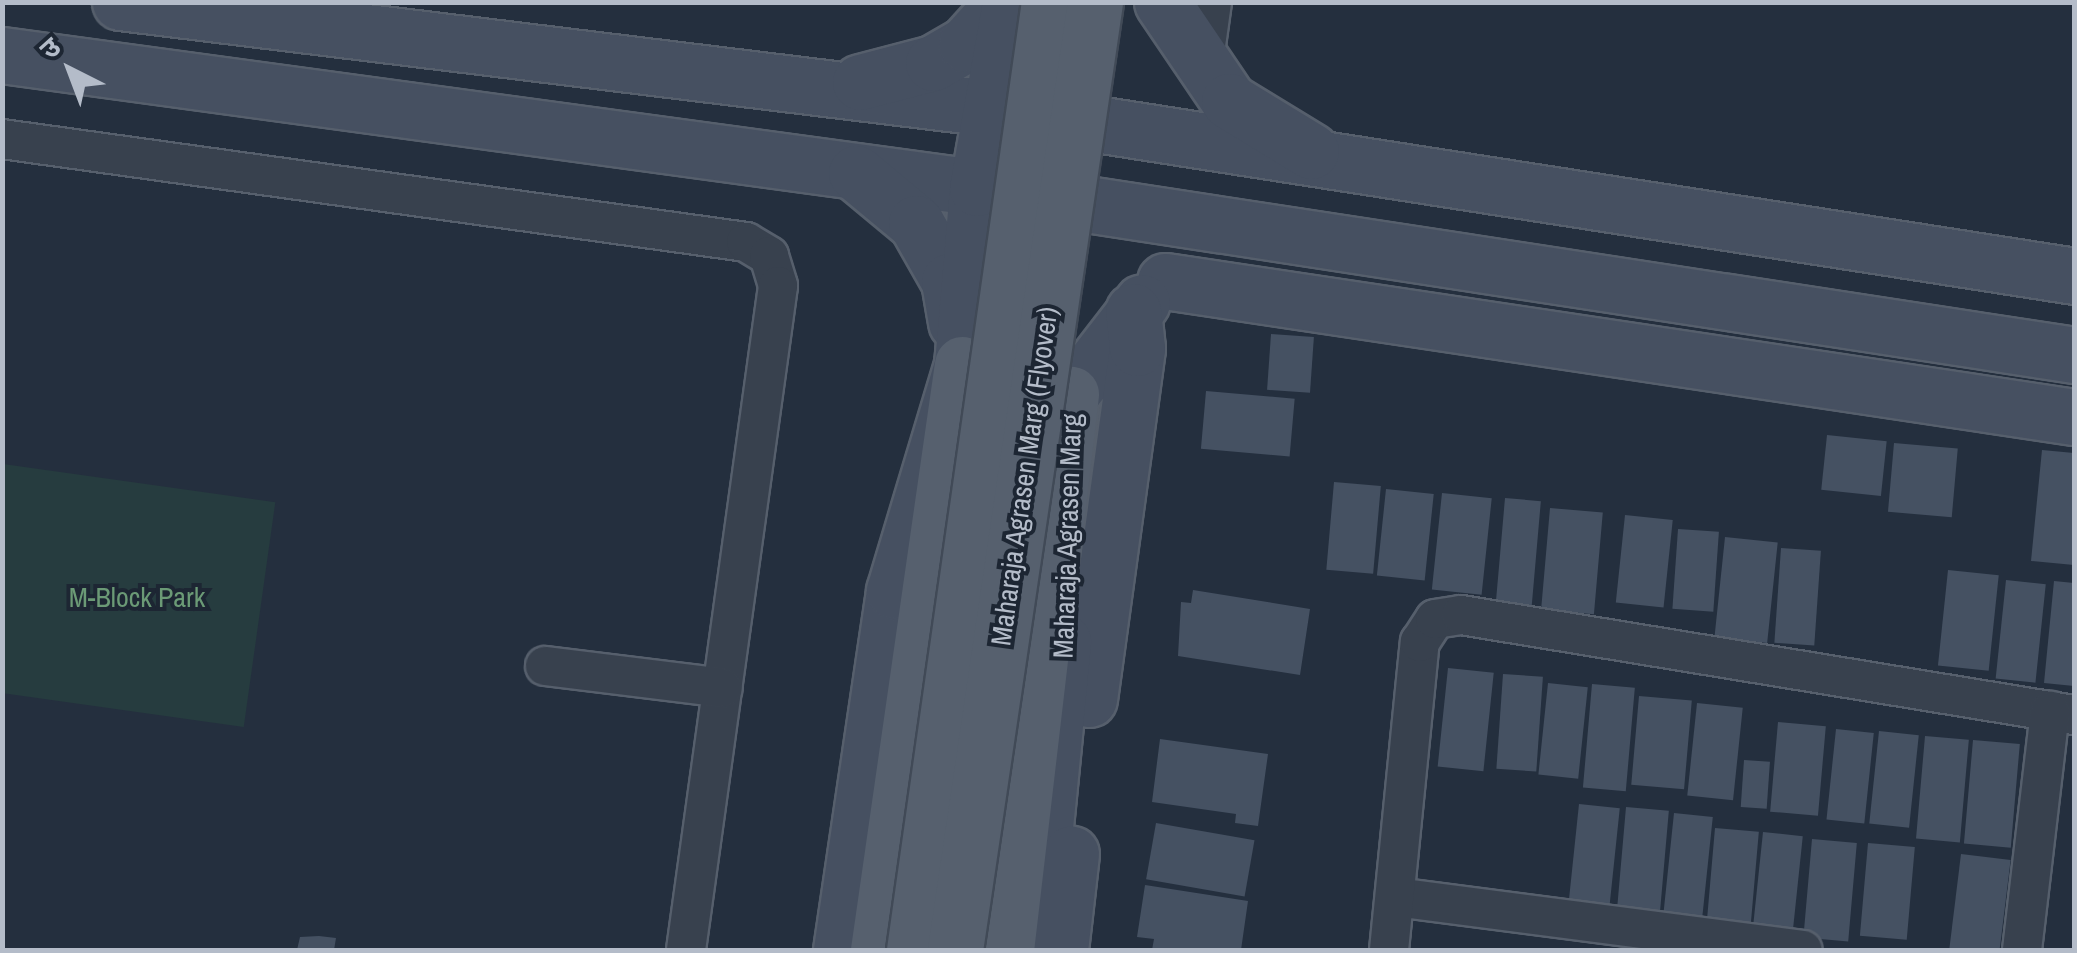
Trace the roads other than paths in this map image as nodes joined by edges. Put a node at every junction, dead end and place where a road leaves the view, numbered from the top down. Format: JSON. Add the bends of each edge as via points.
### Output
{"nodes":[{"id":1,"x":120,"y":2,"type":"edge"},
{"id":2,"x":1007,"y":2,"type":"edge"},
{"id":3,"x":1049,"y":2,"type":"edge"},
{"id":4,"x":1095,"y":2,"type":"edge"},
{"id":5,"x":1116,"y":2,"type":"edge"},
{"id":6,"x":1162,"y":2,"type":"edge"},
{"id":7,"x":1212,"y":2,"type":"edge"},
{"id":8,"x":2,"y":55,"type":"edge"},
{"id":9,"x":1202,"y":67,"type":"junction"},
{"id":10,"x":818,"y":92,"type":"junction"},
{"id":11,"x":995,"y":108,"type":"junction"},
{"id":12,"x":1119,"y":132,"type":"junction"},
{"id":13,"x":2,"y":139,"type":"edge"},
{"id":14,"x":1332,"y":164,"type":"junction"},
{"id":15,"x":856,"y":174,"type":"junction"},
{"id":16,"x":977,"y":188,"type":"junction"},
{"id":17,"x":1105,"y":208,"type":"junction"},
{"id":18,"x":1324,"y":242,"type":"junction"},
{"id":19,"x":2074,"y":276,"type":"edge"},
{"id":20,"x":1149,"y":296,"type":"junction"},
{"id":21,"x":2074,"y":356,"type":"edge"},
{"id":22,"x":962,"y":364,"type":"junction"},
{"id":23,"x":1071,"y":394,"type":"junction"},
{"id":24,"x":2074,"y":417,"type":"edge"},
{"id":25,"x":545,"y":666,"type":"dead end"},
{"id":26,"x":724,"y":688,"type":"junction"},
{"id":27,"x":2062,"y":713,"type":"edge"},
{"id":28,"x":1396,"y":897,"type":"junction"},
{"id":29,"x":1588,"y":936,"type":"edge"},
{"id":30,"x":1764,"y":948,"type":"edge"},
{"id":31,"x":686,"y":950,"type":"edge"},
{"id":32,"x":841,"y":950,"type":"edge"},
{"id":33,"x":878,"y":950,"type":"edge"},
{"id":34,"x":914,"y":950,"type":"edge"},
{"id":35,"x":955,"y":950,"type":"edge"},
{"id":36,"x":1006,"y":950,"type":"edge"},
{"id":37,"x":1030,"y":950,"type":"edge"},
{"id":38,"x":1060,"y":950,"type":"edge"},
{"id":39,"x":1389,"y":950,"type":"edge"},
{"id":40,"x":1802,"y":950,"type":"edge"},
{"id":41,"x":2022,"y":950,"type":"edge"}],
"edges":[{"from":1,"to":10,"type":"main road"},
{"from":2,"to":10,"type":"main road","via":[[934,63]]},
{"from":2,"to":11,"type":"main road"},
{"from":3,"to":34,"type":"main road","name":"Maharaja Agrasen Marg (Flyover)","bridge":true},
{"from":4,"to":35,"type":"main road","name":"Maharaja Agrasen Marg (Flyover)","bridge":true},
{"from":5,"to":12,"type":"main road"},
{"from":6,"to":9,"type":"main road"},
{"from":7,"to":9,"type":"street"},
{"from":8,"to":15,"type":"main road"},
{"from":9,"to":14,"type":"main road","via":[[1229,101]]},
{"from":10,"to":11,"type":"main road"},
{"from":11,"to":12,"type":"main road"},
{"from":11,"to":16,"type":"main road"},
{"from":12,"to":14,"type":"main road"},
{"from":12,"to":17,"type":"main road","name":"Maharaja Agrasen Marg"},
{"from":13,"to":26,"type":"street","via":[[746,242],[770,256],[778,286]]},
{"from":14,"to":19,"type":"main road"},
{"from":15,"to":16,"type":"main road"},
{"from":15,"to":22,"type":"main road","via":[[916,222],[949,281]]},
{"from":16,"to":17,"type":"main road"},
{"from":16,"to":22,"type":"main road"},
{"from":17,"to":18,"type":"main road"},
{"from":17,"to":23,"type":"main road","name":"Maharaja Agrasen Marg","via":[[1068,330]]},
{"from":18,"to":20,"type":"main road","via":[[1187,261]]},
{"from":18,"to":21,"type":"main road"},
{"from":20,"to":23,"type":"main road"},
{"from":20,"to":24,"type":"main road"},
{"from":20,"to":38,"type":"main road"},
{"from":22,"to":32,"type":"main road","via":[[894,591]]},
{"from":22,"to":33,"type":"main road"},
{"from":23,"to":36,"type":"main road"},
{"from":23,"to":37,"type":"main road","name":"Maharaja Agrasen Marg","via":[[1060,742]]},
{"from":25,"to":26,"type":"street"},
{"from":26,"to":31,"type":"street"},
{"from":27,"to":28,"type":"street","via":[[1461,615],[1435,619],[1420,642]]},
{"from":27,"to":41,"type":"street"},
{"from":28,"to":29,"type":"street"},
{"from":28,"to":39,"type":"street"},
{"from":29,"to":30,"type":"street"},
{"from":30,"to":40,"type":"street"}]}
